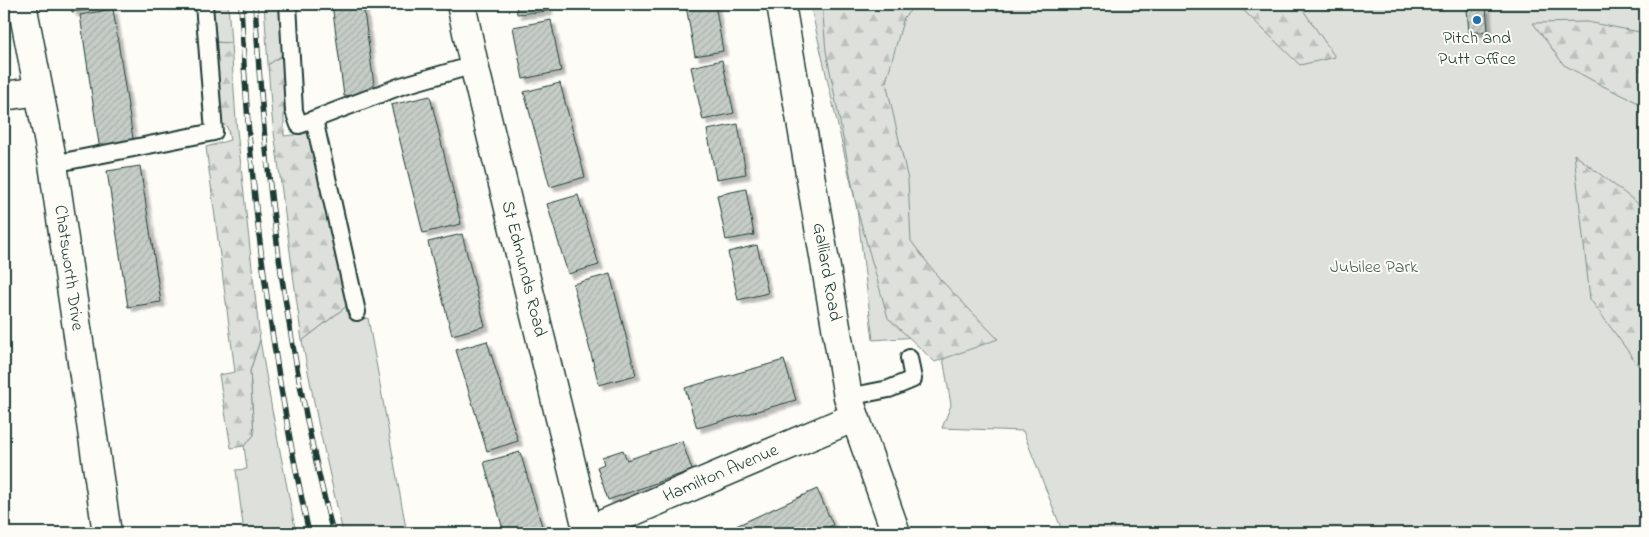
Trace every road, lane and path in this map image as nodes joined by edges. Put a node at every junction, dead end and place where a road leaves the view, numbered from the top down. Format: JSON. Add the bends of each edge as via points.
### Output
{"nodes":[{"id":1,"x":22,"y":4,"type":"edge"},
{"id":2,"x":204,"y":4,"type":"edge"},
{"id":3,"x":288,"y":4,"type":"edge"},
{"id":4,"x":461,"y":4,"type":"edge"},
{"id":5,"x":781,"y":4,"type":"edge"},
{"id":6,"x":474,"y":66,"type":"junction"},
{"id":7,"x":39,"y":91,"type":"junction"},
{"id":8,"x":4,"y":96,"type":"edge"},
{"id":9,"x":314,"y":120,"type":"junction"},
{"id":10,"x":53,"y":164,"type":"junction"},
{"id":11,"x":358,"y":312,"type":"dead end"},
{"id":12,"x":909,"y":358,"type":"dead end"},
{"id":13,"x":852,"y":407,"type":"junction"},
{"id":14,"x":587,"y":532,"type":"edge"},
{"id":15,"x":107,"y":533,"type":"edge"},
{"id":16,"x":896,"y":533,"type":"edge"}],
"edges":[{"from":1,"to":7,"type":"street","name":"Chatsworth Drive"},
{"from":2,"to":10,"type":"lane","via":[[214,132]]},
{"from":3,"to":9,"type":"lane","via":[[294,111],[299,125]]},
{"from":4,"to":6,"type":"street","name":"St Edmunds Road"},
{"from":5,"to":13,"type":"street","name":"Galliard Road"},
{"from":6,"to":9,"type":"lane","via":[[401,86]]},
{"from":6,"to":14,"type":"street","name":"St Edmunds Road"},
{"from":7,"to":8,"type":"street"},
{"from":7,"to":10,"type":"street","name":"Chatsworth Drive"},
{"from":9,"to":11,"type":"lane"},
{"from":10,"to":15,"type":"street","name":"Chatsworth Drive"},
{"from":12,"to":13,"type":"lane","via":[[913,379]]},
{"from":13,"to":14,"type":"street","name":"Hamilton Avenue"},
{"from":13,"to":16,"type":"street","name":"Galliard Road"}]}
